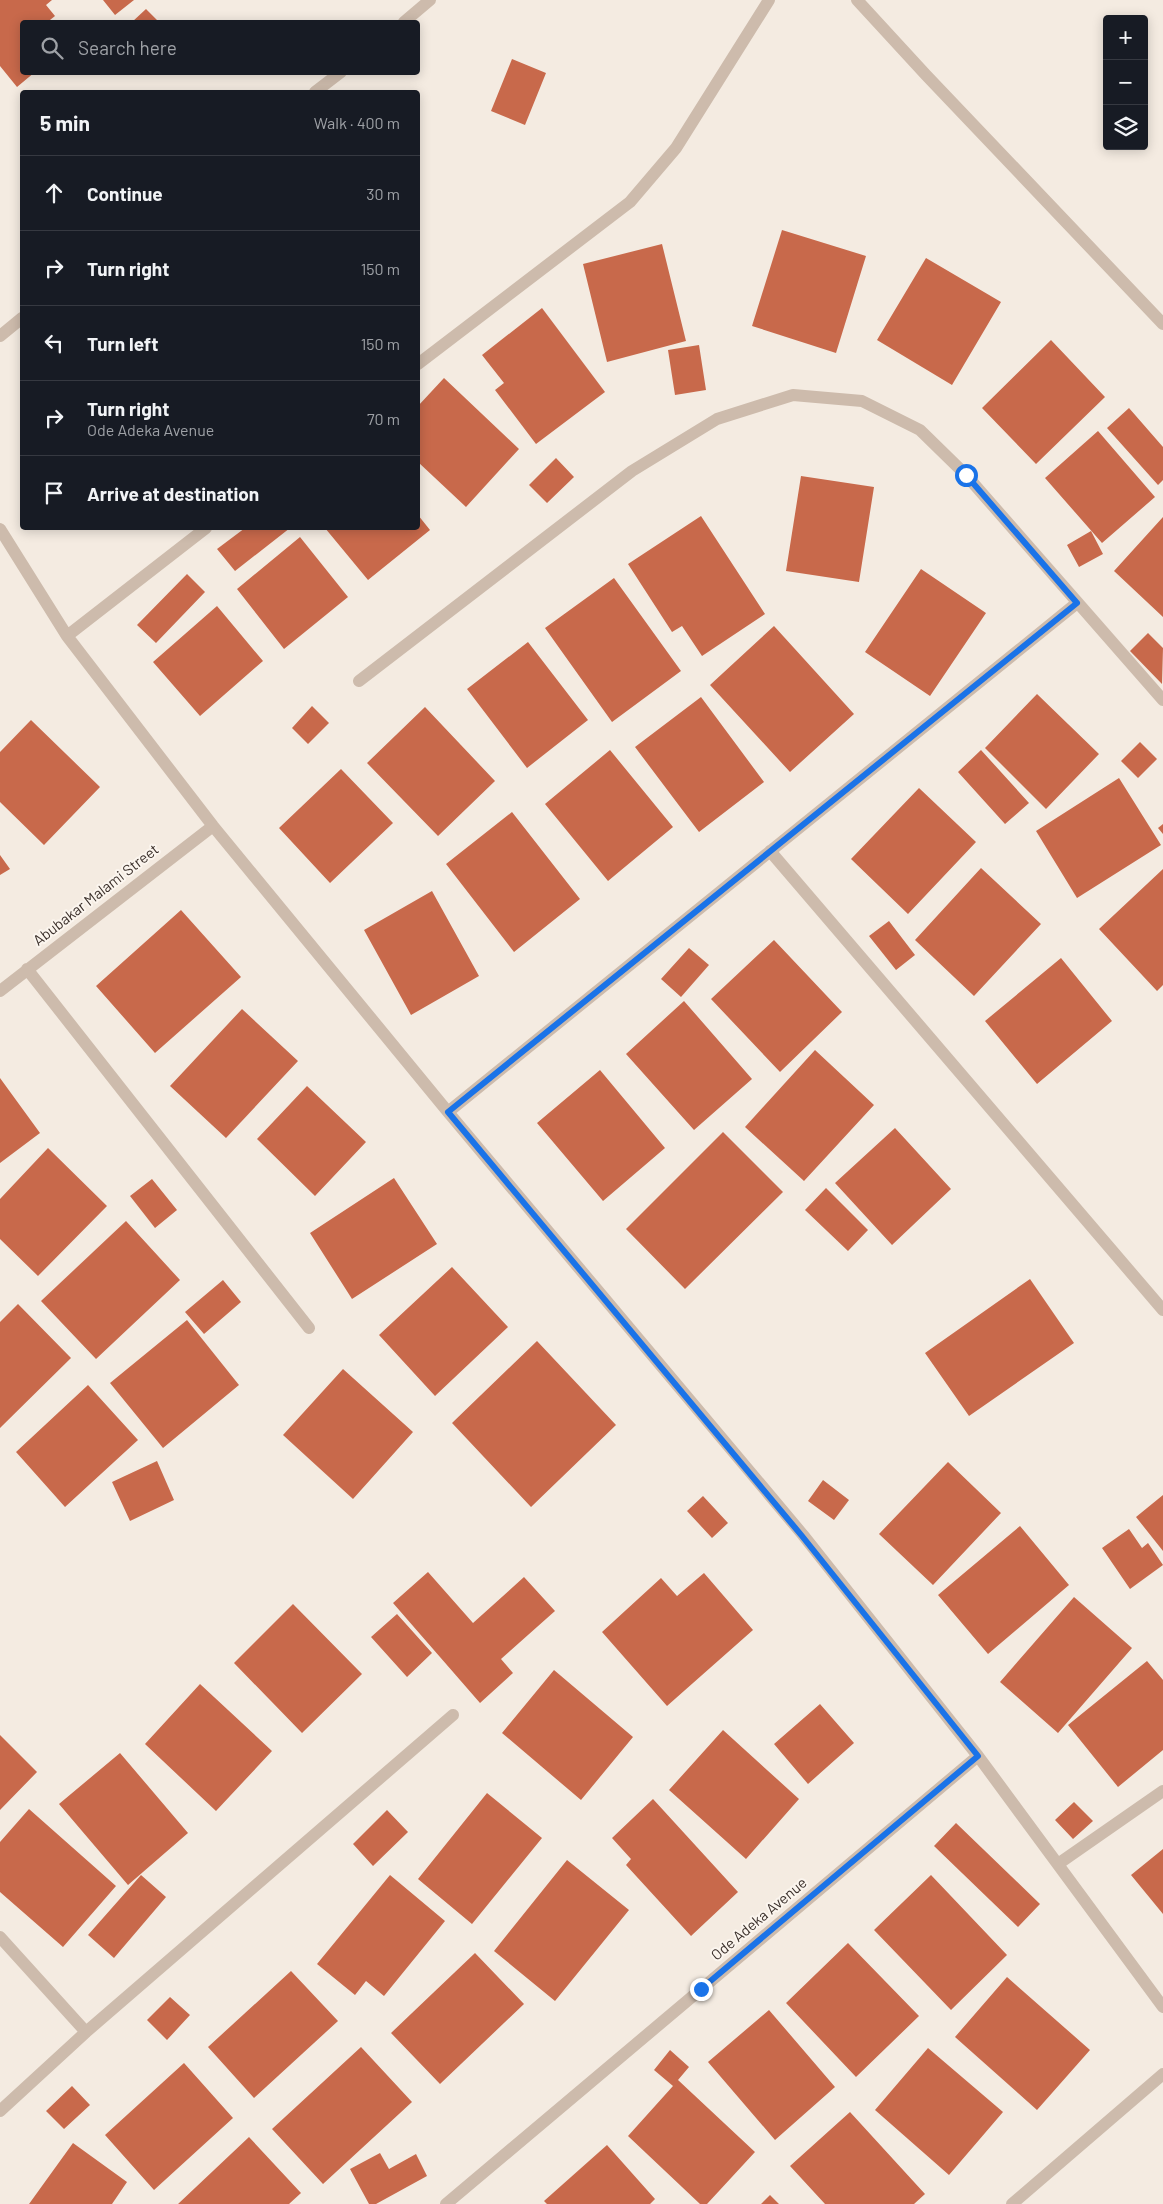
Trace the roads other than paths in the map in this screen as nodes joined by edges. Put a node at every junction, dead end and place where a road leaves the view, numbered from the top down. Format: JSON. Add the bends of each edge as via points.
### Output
{"nodes":[{"id":1,"x":430,"y":0,"type":"edge"},
{"id":2,"x":769,"y":0,"type":"edge"},
{"id":3,"x":857,"y":0,"type":"edge"},
{"id":4,"x":406,"y":20,"type":"edge"},
{"id":5,"x":337,"y":75,"type":"edge"},
{"id":6,"x":318,"y":90,"type":"edge"},
{"id":7,"x":20,"y":320,"type":"edge"},
{"id":8,"x":1163,"y":324,"type":"edge"},
{"id":9,"x":0,"y":336,"type":"edge"},
{"id":10,"x":420,"y":362,"type":"edge"},
{"id":11,"x":0,"y":529,"type":"edge"},
{"id":12,"x":203,"y":530,"type":"edge"},
{"id":13,"x":1077,"y":603,"type":"junction"},
{"id":14,"x":67,"y":636,"type":"junction"},
{"id":15,"x":359,"y":680,"type":"dead end"},
{"id":16,"x":1163,"y":700,"type":"edge"},
{"id":17,"x":213,"y":826,"type":"junction"},
{"id":18,"x":770,"y":851,"type":"junction"},
{"id":19,"x":27,"y":969,"type":"junction"},
{"id":20,"x":0,"y":991,"type":"edge"},
{"id":21,"x":448,"y":1112,"type":"junction"},
{"id":22,"x":1163,"y":1310,"type":"edge"},
{"id":23,"x":309,"y":1328,"type":"dead end"},
{"id":24,"x":453,"y":1715,"type":"dead end"},
{"id":25,"x":978,"y":1756,"type":"junction"},
{"id":26,"x":1163,"y":1791,"type":"edge"},
{"id":27,"x":1058,"y":1864,"type":"junction"},
{"id":28,"x":0,"y":1937,"type":"edge"},
{"id":29,"x":1163,"y":2007,"type":"edge"},
{"id":30,"x":86,"y":2032,"type":"junction"},
{"id":31,"x":1163,"y":2074,"type":"edge"},
{"id":32,"x":0,"y":2111,"type":"edge"},
{"id":33,"x":446,"y":2204,"type":"edge"},
{"id":34,"x":1012,"y":2204,"type":"edge"}],
"edges":[{"from":1,"to":4,"type":"street"},
{"from":2,"to":10,"type":"street","via":[[676,148],[630,202]]},
{"from":3,"to":8,"type":"street"},
{"from":5,"to":6,"type":"street"},
{"from":7,"to":9,"type":"street"},
{"from":11,"to":14,"type":"street"},
{"from":12,"to":14,"type":"street"},
{"from":13,"to":15,"type":"street","via":[[966,475],[920,430],[862,401],[793,395],[717,419],[632,471]]},
{"from":13,"to":16,"type":"street"},
{"from":13,"to":18,"type":"street"},
{"from":14,"to":17,"type":"street"},
{"from":17,"to":19,"type":"street","name":"Abubakar Malami Street"},
{"from":17,"to":21,"type":"street"},
{"from":18,"to":21,"type":"street"},
{"from":18,"to":22,"type":"street"},
{"from":19,"to":20,"type":"street","name":"Abubakar Malami Street"},
{"from":19,"to":23,"type":"street"},
{"from":21,"to":25,"type":"street","via":[[802,1536]]},
{"from":24,"to":30,"type":"street"},
{"from":25,"to":27,"type":"street"},
{"from":25,"to":33,"type":"street","name":"Ode Adeka Avenue"},
{"from":26,"to":27,"type":"street"},
{"from":27,"to":29,"type":"street"},
{"from":28,"to":30,"type":"street"},
{"from":30,"to":32,"type":"street"},
{"from":31,"to":34,"type":"street"}]}
